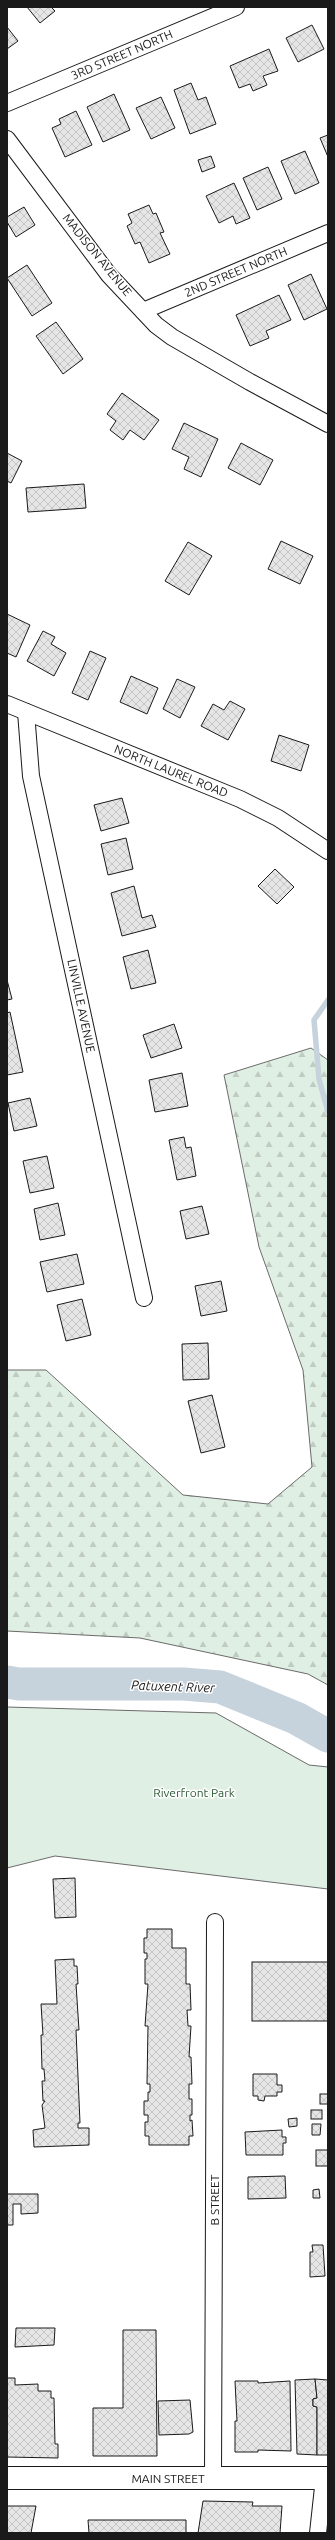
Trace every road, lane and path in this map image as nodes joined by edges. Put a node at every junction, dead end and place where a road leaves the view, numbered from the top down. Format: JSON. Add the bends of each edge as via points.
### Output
{"nodes":[{"id":1,"x":236,"y":7,"type":"edge"},
{"id":2,"x":7,"y":103,"type":"edge"},
{"id":3,"x":7,"y":139,"type":"edge"},
{"id":4,"x":328,"y":232,"type":"edge"},
{"id":5,"x":143,"y":311,"type":"junction"},
{"id":6,"x":328,"y":424,"type":"edge"},
{"id":7,"x":7,"y":704,"type":"edge"},
{"id":8,"x":26,"y":712,"type":"junction"},
{"id":9,"x":328,"y":851,"type":"edge"},
{"id":10,"x":144,"y":1298,"type":"dead end"},
{"id":11,"x":216,"y":1922,"type":"dead end"},
{"id":12,"x":7,"y":2478,"type":"edge"},
{"id":13,"x":326,"y":2478,"type":"edge"},
{"id":14,"x":213,"y":2479,"type":"junction"},
{"id":15,"x":318,"y":2533,"type":"edge"}],
"edges":[{"from":1,"to":2,"type":"street","name":"3RD STREET NORTH"},
{"from":3,"to":5,"type":"street","name":"MADISON AVENUE","via":[[109,274]]},
{"from":4,"to":5,"type":"street","name":"2ND STREET NORTH"},
{"from":5,"to":6,"type":"street","name":"MADISON AVENUE","via":[[172,337]]},
{"from":7,"to":8,"type":"street","name":"NORTH LAUREL ROAD"},
{"from":8,"to":9,"type":"street","name":"NORTH LAUREL ROAD","via":[[240,799],[278,818]]},
{"from":8,"to":10,"type":"street","name":"LINVILLE AVENUE","via":[[31,776]]},
{"from":11,"to":14,"type":"street","name":"B STREET"},
{"from":12,"to":14,"type":"street","name":"MAIN STREET"},
{"from":13,"to":14,"type":"street","name":"MAIN STREET"},
{"from":13,"to":15,"type":"street"}]}
